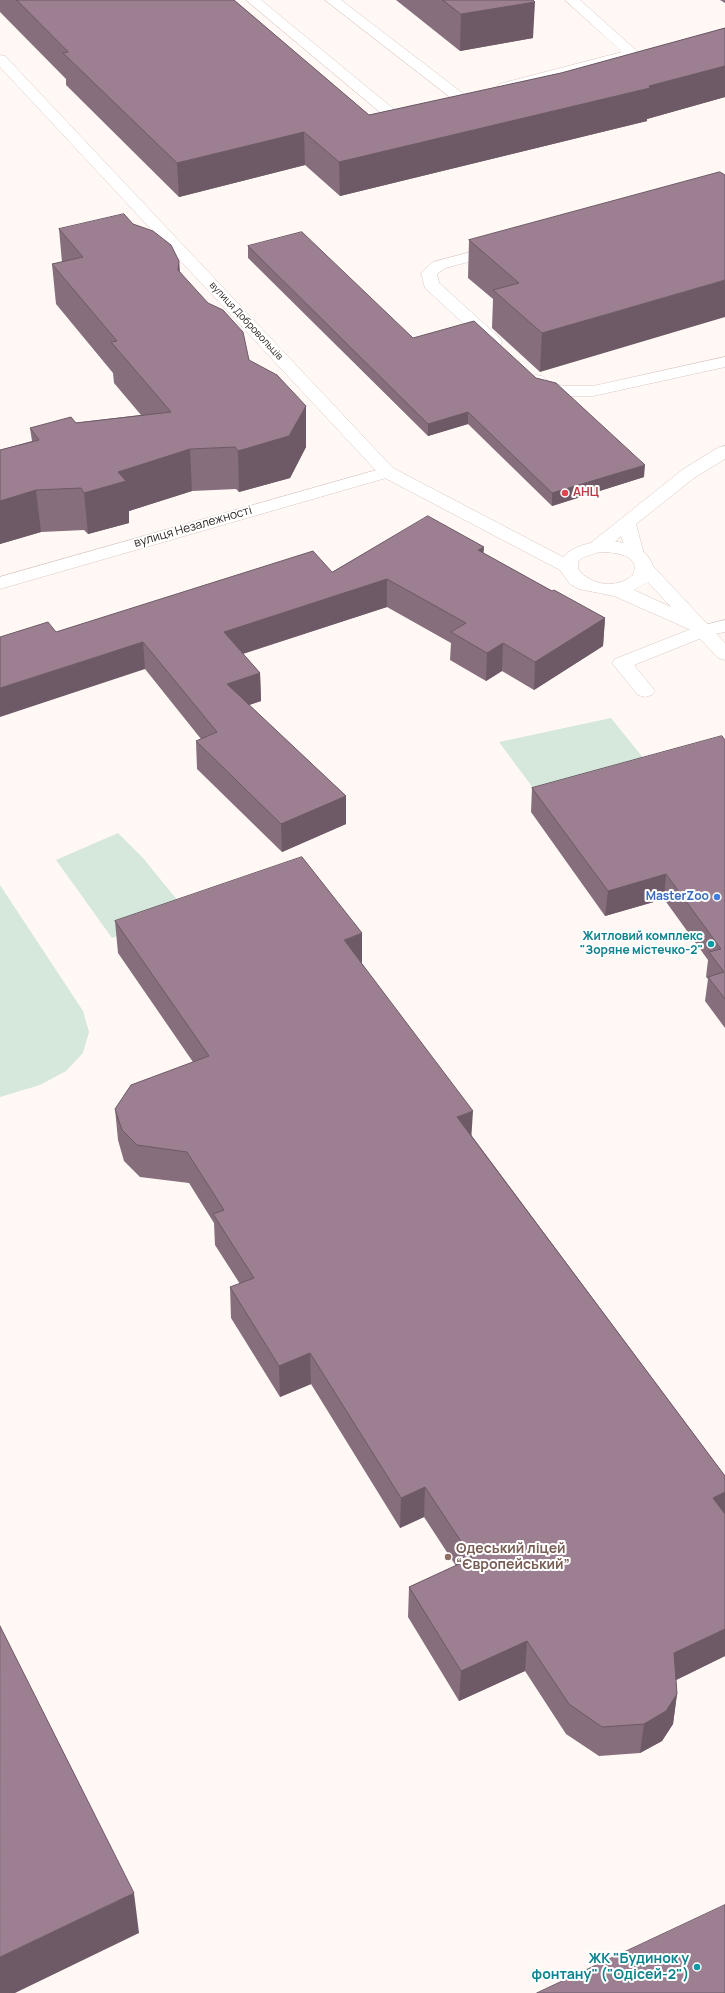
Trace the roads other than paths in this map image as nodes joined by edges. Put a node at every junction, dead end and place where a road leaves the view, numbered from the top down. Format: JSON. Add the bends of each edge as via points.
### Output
{"nodes":[{"id":1,"x":253,"y":0,"type":"edge"},
{"id":2,"x":332,"y":0,"type":"edge"},
{"id":3,"x":572,"y":0,"type":"edge"},
{"id":4,"x":0,"y":58,"type":"edge"},
{"id":5,"x":490,"y":90,"type":"edge"},
{"id":6,"x":475,"y":94,"type":"edge"},
{"id":7,"x":460,"y":98,"type":"junction"},
{"id":8,"x":445,"y":102,"type":"edge"},
{"id":9,"x":430,"y":106,"type":"edge"},
{"id":10,"x":515,"y":245,"type":"edge"},
{"id":11,"x":507,"y":354,"type":"edge"},
{"id":12,"x":725,"y":362,"type":"edge"},
{"id":13,"x":525,"y":369,"type":"edge"},
{"id":14,"x":725,"y":451,"type":"edge"},
{"id":15,"x":387,"y":472,"type":"junction"},
{"id":16,"x":627,"y":523,"type":"junction"},
{"id":17,"x":523,"y":542,"type":"junction"},
{"id":18,"x":592,"y":547,"type":"junction"},
{"id":19,"x":640,"y":561,"type":"junction"},
{"id":20,"x":569,"y":567,"type":"junction"},
{"id":21,"x":0,"y":583,"type":"edge"},
{"id":22,"x":615,"y":590,"type":"junction"},
{"id":23,"x":725,"y":626,"type":"edge"},
{"id":24,"x":702,"y":629,"type":"junction"},
{"id":25,"x":725,"y":654,"type":"edge"},
{"id":26,"x":645,"y":692,"type":"dead end"}],
"edges":[{"from":1,"to":9,"type":"street","via":[[392,115]]},
{"from":2,"to":7,"type":"street"},
{"from":3,"to":5,"type":"street","via":[[632,54]]},
{"from":4,"to":15,"type":"street","name":"вулиця Добровольців"},
{"from":6,"to":7,"type":"street"},
{"from":7,"to":8,"type":"street"},
{"from":10,"to":11,"type":"street","via":[[439,265],[429,273],[431,285]]},
{"from":12,"to":13,"type":"street","via":[[593,391],[562,391],[542,385]]},
{"from":14,"to":16,"type":"street","via":[[688,474]]},
{"from":15,"to":17,"type":"street","name":"вулиця Добровольців"},
{"from":15,"to":21,"type":"street","name":"вулиця Незалежності"},
{"from":16,"to":18,"type":"street"},
{"from":16,"to":19,"type":"street"},
{"from":17,"to":18,"type":"street","name":"вулиця Добровольців"},
{"from":17,"to":20,"type":"street","name":"вулиця Добровольців"},
{"from":18,"to":19,"type":"street","via":[[611,546]]},
{"from":18,"to":20,"type":"street","via":[[576,553],[570,560]]},
{"from":19,"to":22,"type":"street","via":[[643,575],[637,582]]},
{"from":19,"to":24,"type":"street"},
{"from":20,"to":22,"type":"street","via":[[579,582],[589,587]]},
{"from":22,"to":24,"type":"street"},
{"from":23,"to":24,"type":"street"},
{"from":24,"to":25,"type":"street"},
{"from":24,"to":26,"type":"street","via":[[622,663]]}]}
